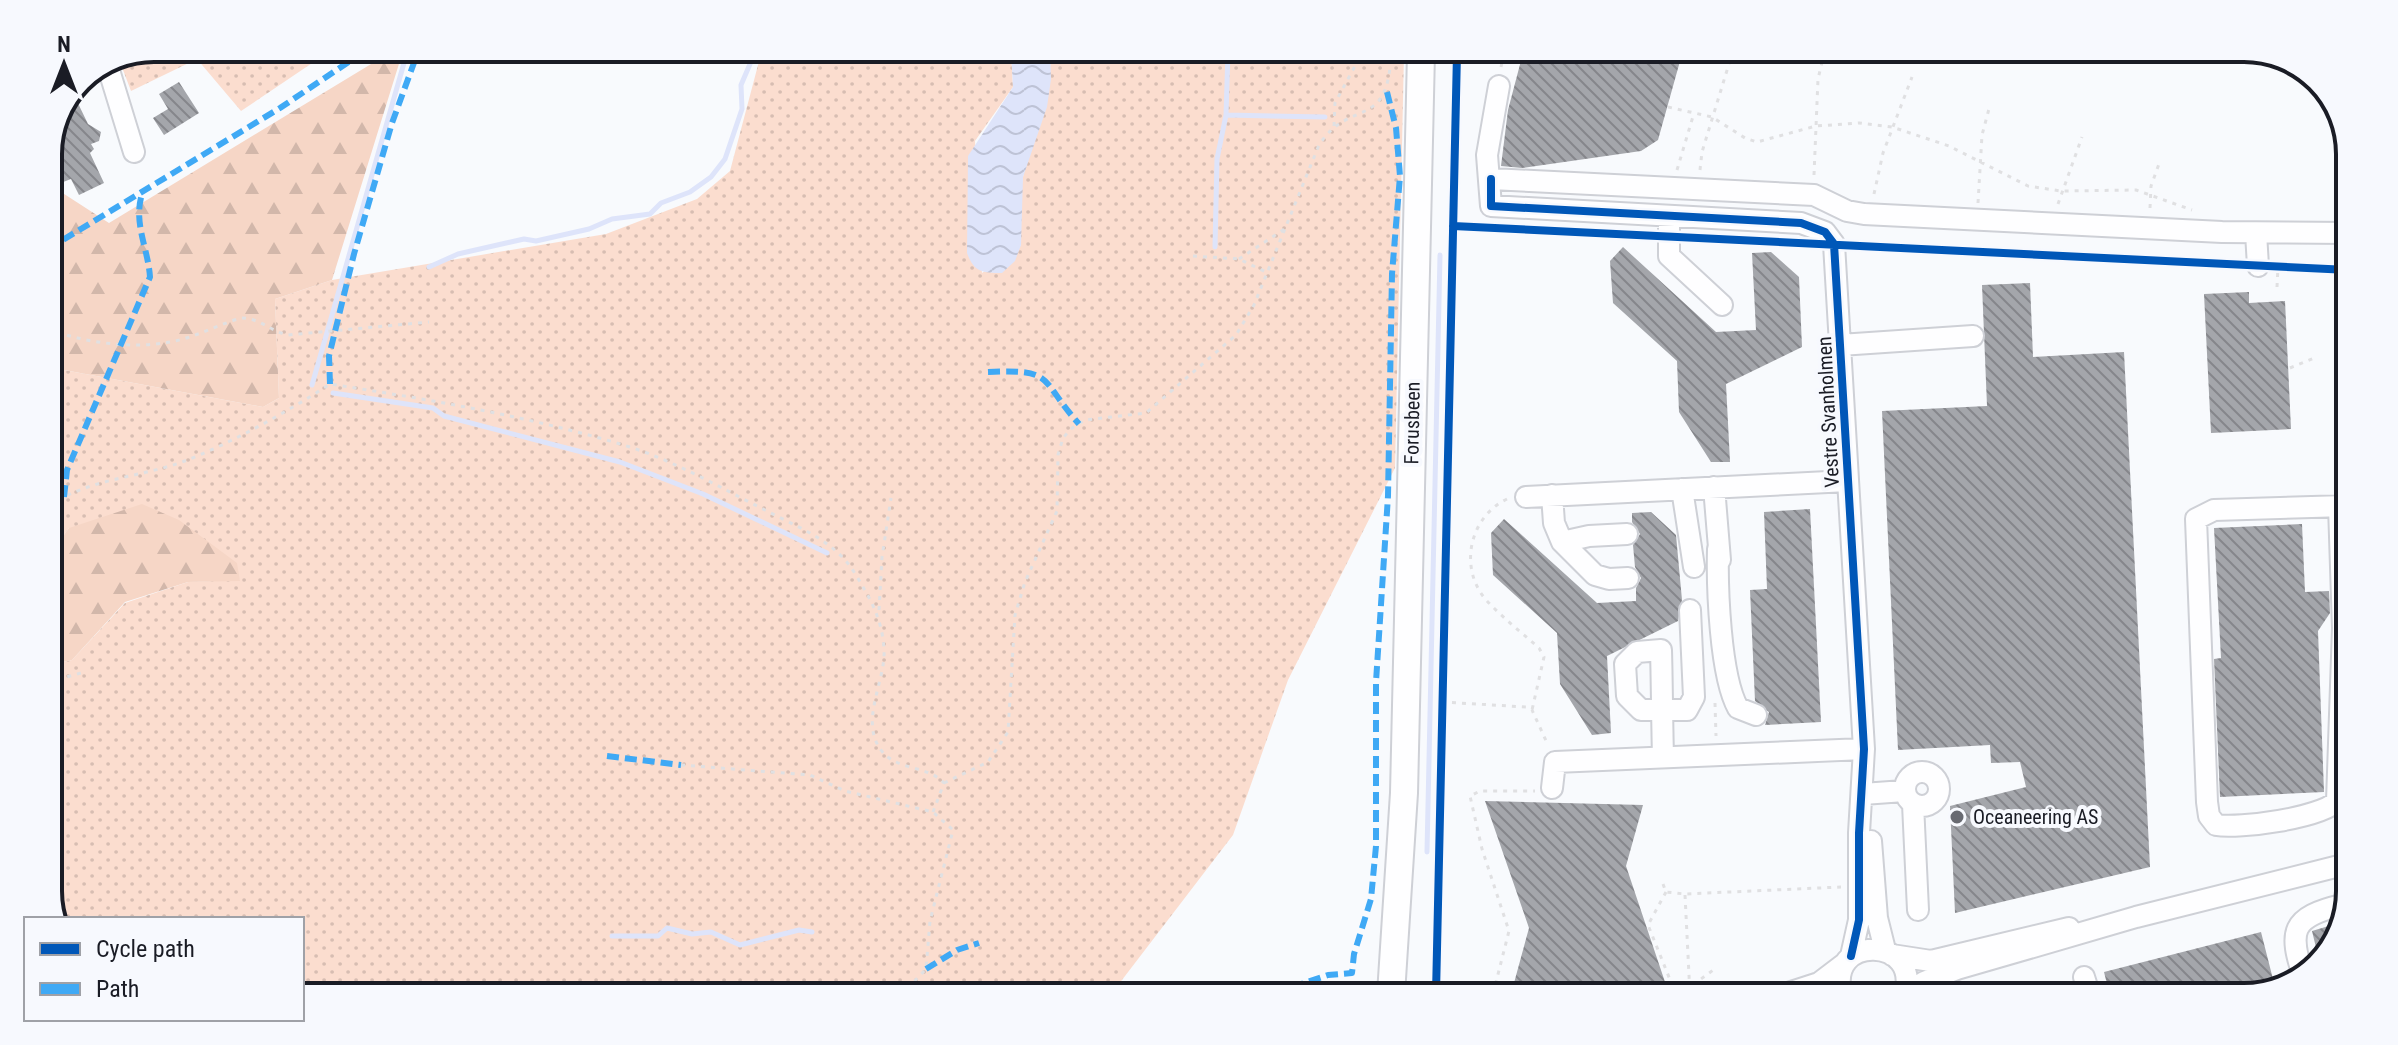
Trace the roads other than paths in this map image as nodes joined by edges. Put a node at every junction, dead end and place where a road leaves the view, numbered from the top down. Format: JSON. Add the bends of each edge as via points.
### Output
{"nodes":[{"id":1,"x":1421,"y":62,"type":"edge"},
{"id":2,"x":110,"y":73,"type":"edge"},
{"id":3,"x":1499,"y":86,"type":"dead end"},
{"id":4,"x":134,"y":152,"type":"dead end"},
{"id":5,"x":1491,"y":179,"type":"junction"},
{"id":6,"x":1839,"y":206,"type":"junction"},
{"id":7,"x":1669,"y":218,"type":"junction"},
{"id":8,"x":1825,"y":232,"type":"junction"},
{"id":9,"x":2256,"y":233,"type":"junction"},
{"id":10,"x":2336,"y":233,"type":"edge"},
{"id":11,"x":2268,"y":266,"type":"road end"},
{"id":12,"x":1722,"y":305,"type":"dead end"},
{"id":13,"x":1973,"y":336,"type":"dead end"},
{"id":14,"x":1840,"y":345,"type":"junction"},
{"id":15,"x":1848,"y":481,"type":"junction"},
{"id":16,"x":1714,"y":487,"type":"junction"},
{"id":17,"x":1682,"y":489,"type":"junction"},
{"id":18,"x":1552,"y":495,"type":"junction"},
{"id":19,"x":1526,"y":497,"type":"road end"},
{"id":20,"x":2336,"y":506,"type":"edge"},
{"id":21,"x":1627,"y":534,"type":"dead end"},
{"id":22,"x":1562,"y":542,"type":"junction"},
{"id":23,"x":1694,"y":567,"type":"dead end"},
{"id":24,"x":1628,"y":578,"type":"dead end"},
{"id":25,"x":1690,"y":610,"type":"dead end"},
{"id":26,"x":1756,"y":715,"type":"dead end"},
{"id":27,"x":1864,"y":749,"type":"junction"},
{"id":28,"x":1663,"y":756,"type":"junction"},
{"id":29,"x":1552,"y":788,"type":"road end"},
{"id":30,"x":1404,"y":793,"type":"junction"},
{"id":31,"x":1863,"y":794,"type":"junction"},
{"id":32,"x":2336,"y":802,"type":"edge"},
{"id":33,"x":2336,"y":867,"type":"edge"},
{"id":34,"x":2334,"y":907,"type":"edge"},
{"id":35,"x":1918,"y":910,"type":"dead end"},
{"id":36,"x":2136,"y":917,"type":"junction"},
{"id":37,"x":1889,"y":952,"type":"junction"},
{"id":38,"x":1848,"y":960,"type":"junction"},
{"id":39,"x":2299,"y":964,"type":"edge"},
{"id":40,"x":1392,"y":983,"type":"edge"},
{"id":41,"x":1408,"y":983,"type":"edge"},
{"id":42,"x":1819,"y":983,"type":"edge"},
{"id":43,"x":1839,"y":983,"type":"edge"},
{"id":44,"x":1905,"y":983,"type":"edge"},
{"id":45,"x":1925,"y":983,"type":"edge"}],
"edges":[{"from":1,"to":30,"type":"main road","name":"Forusbeen"},
{"from":2,"to":4,"type":"street"},
{"from":3,"to":5,"type":"street","via":[[1487,155]]},
{"from":5,"to":6,"type":"street","via":[[1814,195]]},
{"from":5,"to":7,"type":"street","via":[[1491,206]]},
{"from":6,"to":8,"type":"street"},
{"from":6,"to":9,"type":"street","via":[[1855,213]]},
{"from":7,"to":8,"type":"street","via":[[1801,223]]},
{"from":7,"to":12,"type":"street","via":[[1669,256]]},
{"from":8,"to":14,"type":"street","name":"Vestre Svanholmen","via":[[1834,244]]},
{"from":9,"to":10,"type":"street"},
{"from":9,"to":11,"type":"street"},
{"from":13,"to":14,"type":"street"},
{"from":14,"to":15,"type":"street","name":"Vestre Svanholmen"},
{"from":15,"to":16,"type":"street"},
{"from":15,"to":27,"type":"street","name":"Vestre Svanholmen"},
{"from":16,"to":17,"type":"street"},
{"from":16,"to":26,"type":"street","via":[[1726,592],[1723,639],[1735,703]]},
{"from":17,"to":18,"type":"street"},
{"from":17,"to":23,"type":"street"},
{"from":18,"to":19,"type":"street"},
{"from":18,"to":22,"type":"street"},
{"from":20,"to":32,"type":"street","via":[[2214,510],[2196,519],[2209,816],[2216,825],[2232,828],[2322,811]]},
{"from":21,"to":22,"type":"street"},
{"from":22,"to":24,"type":"street","via":[[1595,575]]},
{"from":25,"to":28,"type":"street","via":[[1694,697],[1687,710],[1662,710]]},
{"from":27,"to":28,"type":"street"},
{"from":27,"to":31,"type":"street","name":"Vestre Svanholmen"},
{"from":28,"to":29,"type":"street","via":[[1555,762]]},
{"from":30,"to":40,"type":"main road","name":"Forusbeen"},
{"from":30,"to":41,"type":"main road","name":"Forusbeen"},
{"from":31,"to":35,"type":"street","via":[[1908,798]]},
{"from":31,"to":37,"type":"street","name":"Vestre Svanholmen","via":[[1877,918]]},
{"from":31,"to":38,"type":"street","name":"Vestre Svanholmen","via":[[1859,920]]},
{"from":33,"to":36,"type":"street"},
{"from":34,"to":39,"type":"street","via":[[2317,911],[2295,933]]},
{"from":36,"to":37,"type":"street","via":[[2041,932],[1931,961]]},
{"from":36,"to":45,"type":"street"},
{"from":37,"to":38,"type":"street","via":[[1873,948]]},
{"from":37,"to":44,"type":"street","name":"Vestre Svanholmen","via":[[1905,971]]},
{"from":38,"to":42,"type":"street"},
{"from":38,"to":43,"type":"street","name":"Vestre Svanholmen"}]}
